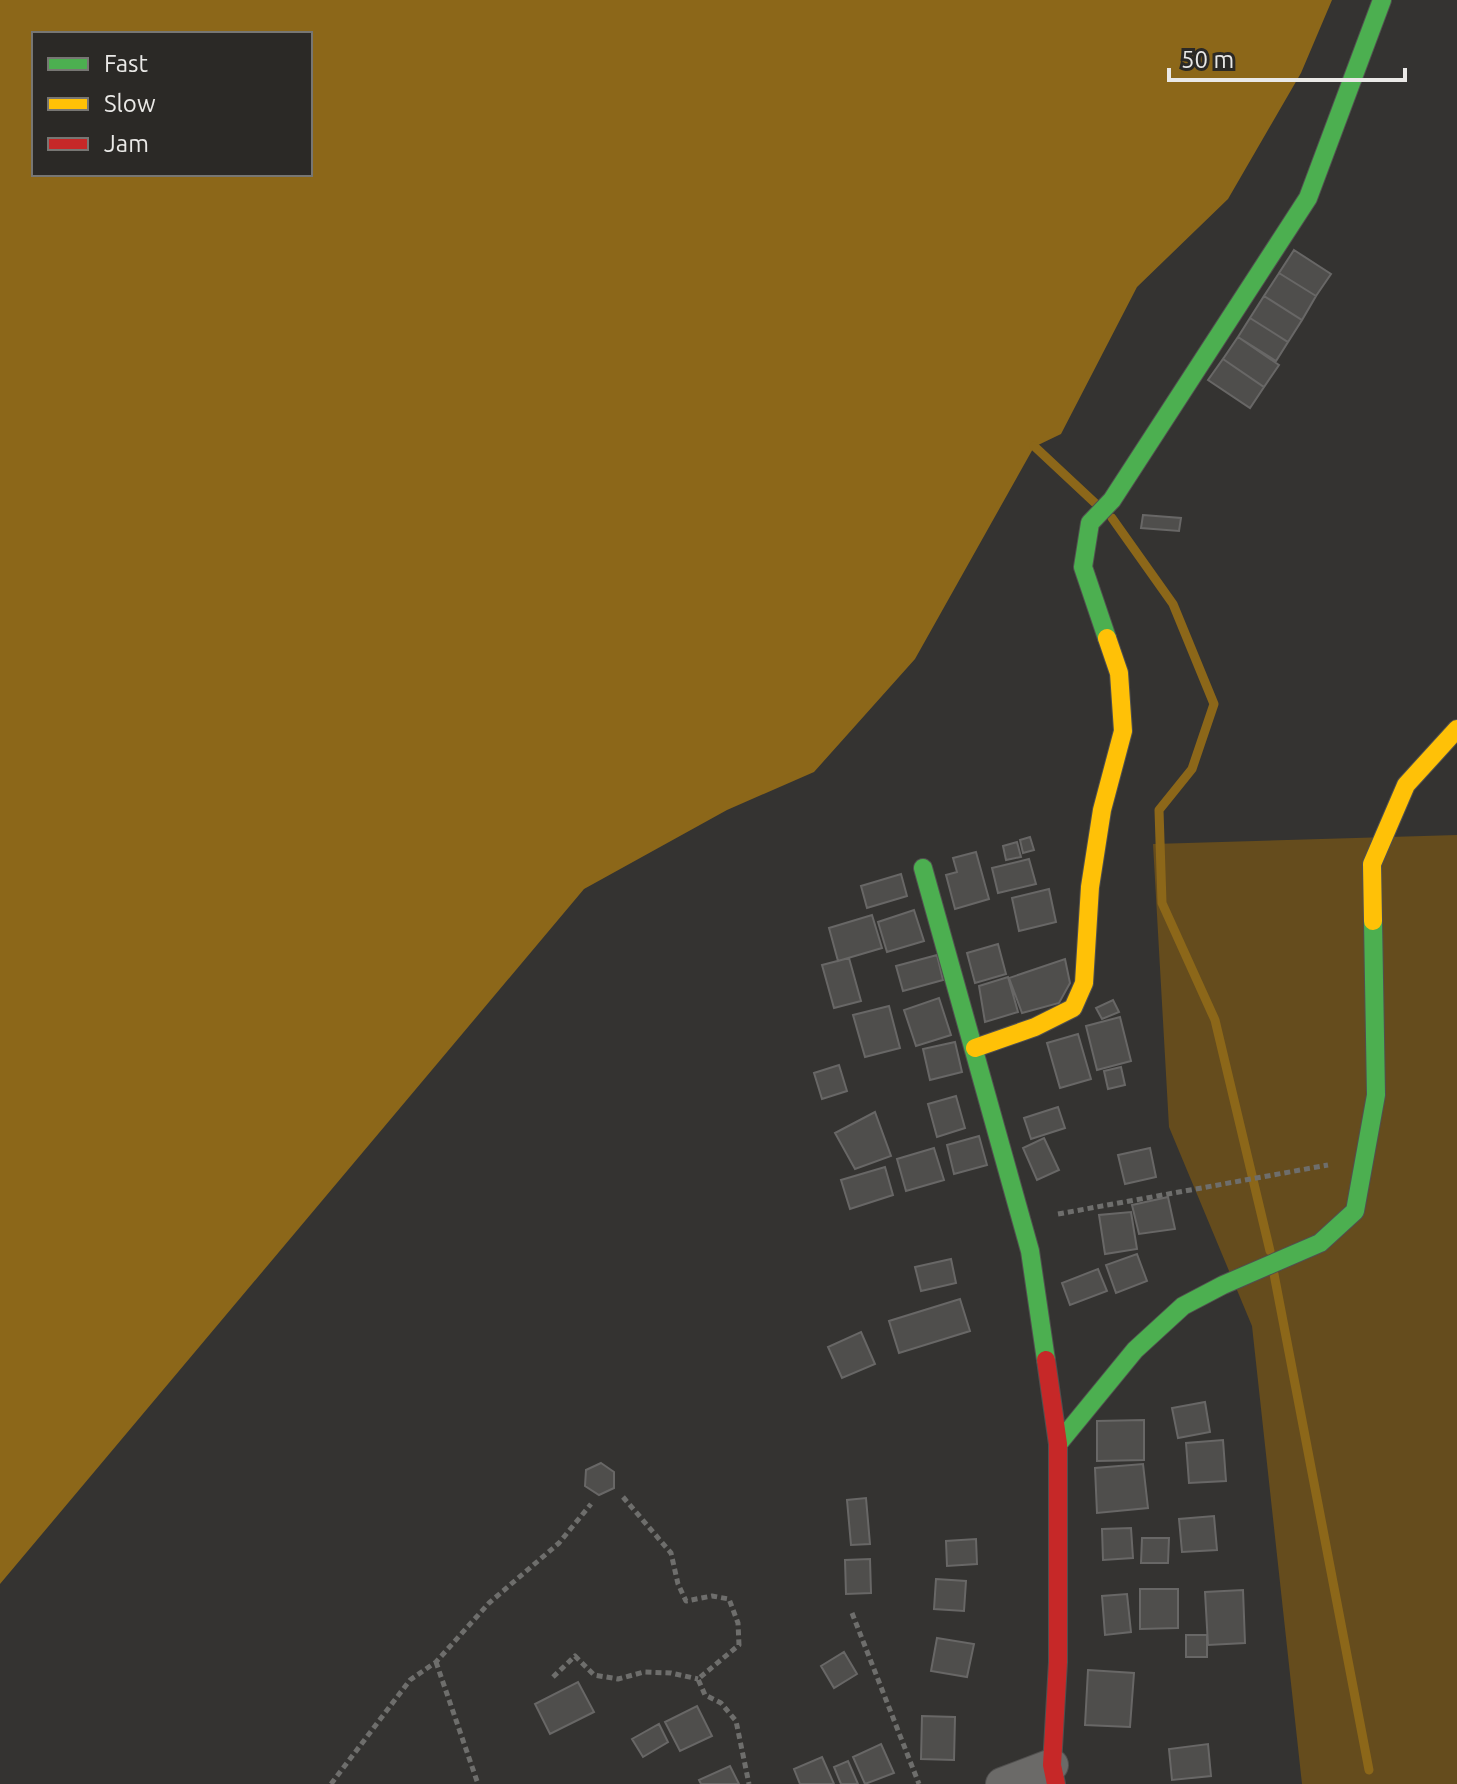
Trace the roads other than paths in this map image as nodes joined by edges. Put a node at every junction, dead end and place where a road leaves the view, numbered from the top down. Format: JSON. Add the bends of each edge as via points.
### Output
{"nodes":[{"id":1,"x":1382,"y":0,"type":"edge"},
{"id":2,"x":1457,"y":729,"type":"edge"},
{"id":3,"x":923,"y":868,"type":"dead end"},
{"id":4,"x":975,"y":1048,"type":"junction"},
{"id":5,"x":1058,"y":1444,"type":"junction"},
{"id":6,"x":1054,"y":1775,"type":"edge"},
{"id":7,"x":1002,"y":1784,"type":"edge"}],
"edges":[{"from":1,"to":4,"type":"street","via":[[1308,198],[1112,500],[1090,523],[1083,567],[1119,673],[1123,731],[1102,810],[1090,887],[1084,983],[1073,1008]]},
{"from":2,"to":5,"type":"street","via":[[1406,785],[1372,864],[1376,1095],[1355,1211],[1320,1243],[1183,1306],[1135,1350]]},
{"from":3,"to":4,"type":"street"},
{"from":4,"to":5,"type":"street","via":[[1030,1251]]},
{"from":5,"to":6,"type":"street"},
{"from":6,"to":7,"type":"street"}]}
